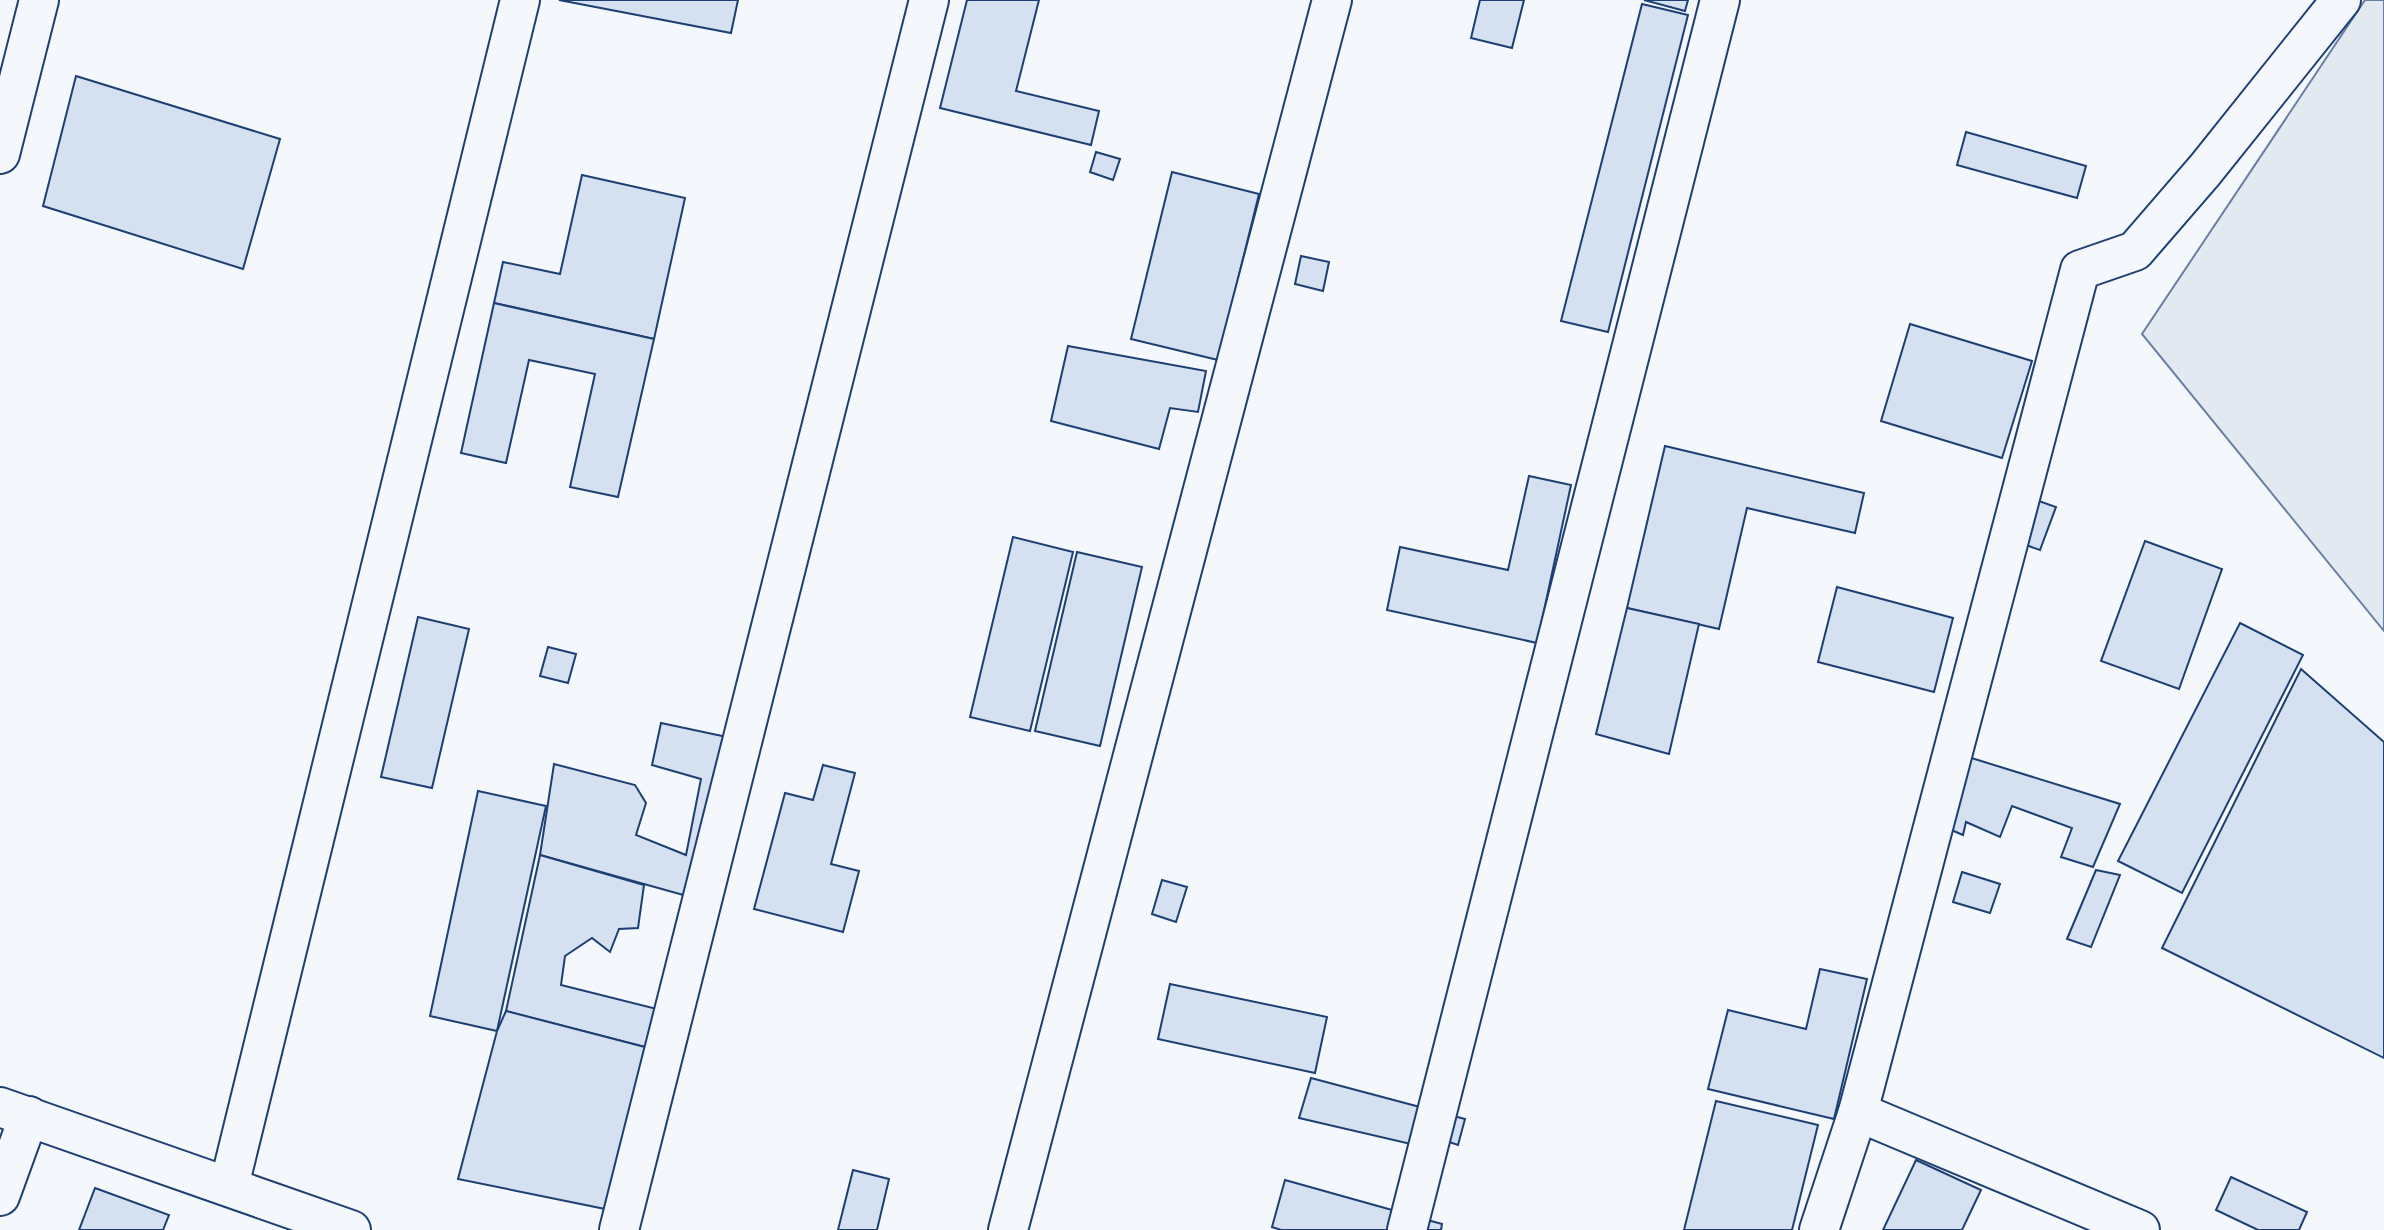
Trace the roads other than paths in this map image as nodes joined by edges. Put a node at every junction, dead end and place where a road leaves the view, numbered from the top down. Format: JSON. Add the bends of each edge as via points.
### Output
{"nodes":[{"id":1,"x":39,"y":0,"type":"edge"},
{"id":2,"x":520,"y":0,"type":"edge"},
{"id":3,"x":929,"y":0,"type":"edge"},
{"id":4,"x":1332,"y":0,"type":"edge"},
{"id":5,"x":1720,"y":0,"type":"edge"},
{"id":6,"x":2341,"y":0,"type":"edge"},
{"id":7,"x":0,"y":154,"type":"edge"},
{"id":8,"x":14,"y":1112,"type":"edge"},
{"id":9,"x":1858,"y":1112,"type":"junction"},
{"id":10,"x":229,"y":1186,"type":"junction"},
{"id":11,"x":0,"y":1196,"type":"edge"},
{"id":12,"x":351,"y":1230,"type":"edge"},
{"id":13,"x":618,"y":1230,"type":"edge"},
{"id":14,"x":1008,"y":1230,"type":"edge"},
{"id":15,"x":1407,"y":1230,"type":"edge"},
{"id":16,"x":1819,"y":1230,"type":"edge"},
{"id":17,"x":2140,"y":1230,"type":"edge"}],
"edges":[{"from":1,"to":7,"type":"street"},
{"from":2,"to":10,"type":"street"},
{"from":3,"to":13,"type":"street"},
{"from":4,"to":14,"type":"street"},
{"from":5,"to":15,"type":"street"},
{"from":6,"to":9,"type":"street","via":[[2135,251],[2080,270]]},
{"from":8,"to":10,"type":"street"},
{"from":8,"to":11,"type":"street"},
{"from":9,"to":16,"type":"street"},
{"from":9,"to":17,"type":"street"},
{"from":10,"to":12,"type":"street"}]}
